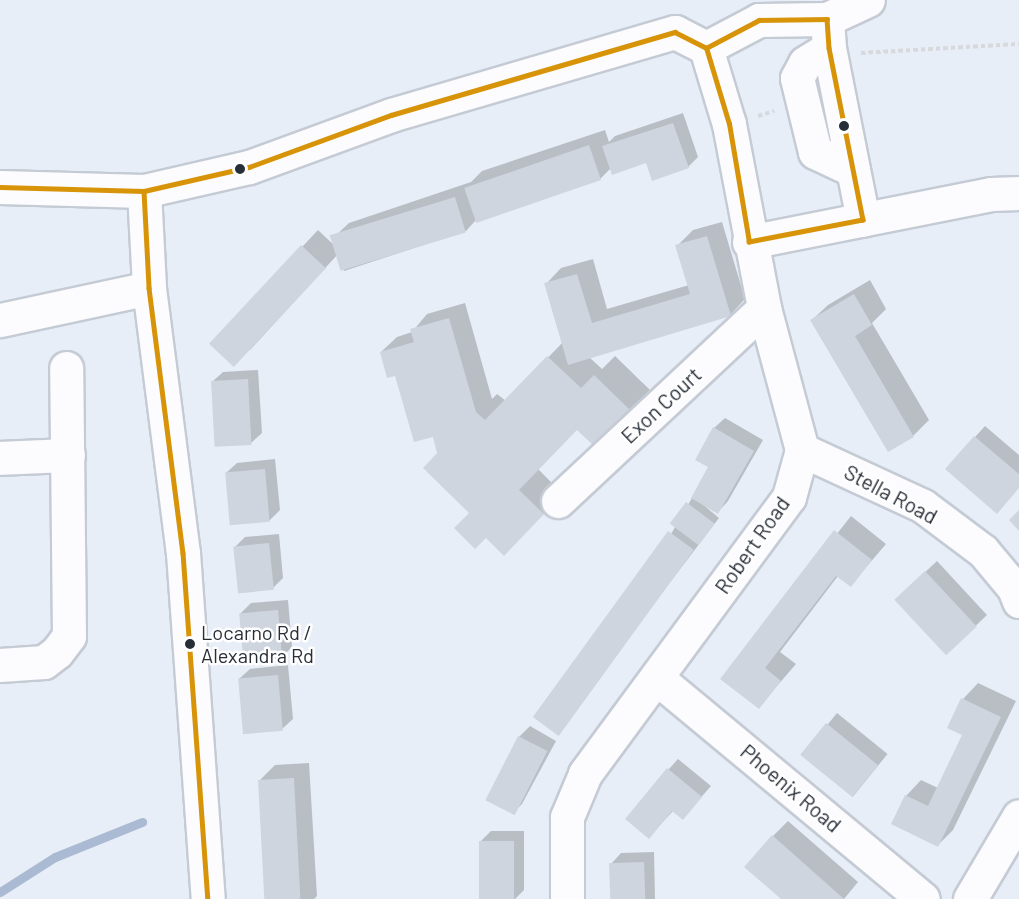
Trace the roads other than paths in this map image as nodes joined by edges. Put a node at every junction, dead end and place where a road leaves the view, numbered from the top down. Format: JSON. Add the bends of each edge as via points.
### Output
{"nodes":[{"id":1,"x":868,"y":0,"type":"edge"},
{"id":2,"x":829,"y":40,"type":"junction"},
{"id":3,"x":706,"y":48,"type":"junction"},
{"id":4,"x":854,"y":170,"type":"junction"},
{"id":5,"x":0,"y":187,"type":"edge"},
{"id":6,"x":144,"y":191,"type":"junction"},
{"id":7,"x":1019,"y":194,"type":"edge"},
{"id":8,"x":863,"y":219,"type":"junction"},
{"id":9,"x":749,"y":242,"type":"junction"},
{"id":10,"x":149,"y":288,"type":"junction"},
{"id":11,"x":764,"y":308,"type":"junction"},
{"id":12,"x":0,"y":320,"type":"edge"},
{"id":13,"x":66,"y":369,"type":"dead end"},
{"id":14,"x":802,"y":450,"type":"junction"},
{"id":15,"x":68,"y":455,"type":"junction"},
{"id":16,"x":0,"y":458,"type":"edge"},
{"id":17,"x":558,"y":501,"type":"dead end"},
{"id":18,"x":1019,"y":601,"type":"edge"},
{"id":19,"x":0,"y":665,"type":"edge"},
{"id":20,"x":658,"y":680,"type":"junction"},
{"id":21,"x":1019,"y":816,"type":"edge"},
{"id":22,"x":208,"y":899,"type":"edge"},
{"id":23,"x":567,"y":899,"type":"edge"},
{"id":24,"x":923,"y":899,"type":"edge"},
{"id":25,"x":970,"y":899,"type":"edge"}],
"edges":[{"from":1,"to":2,"type":"street"},
{"from":2,"to":3,"type":"street","via":[[759,20]]},
{"from":2,"to":4,"type":"street"},
{"from":2,"to":4,"type":"street","via":[[805,63],[797,78],[815,152]]},
{"from":3,"to":6,"type":"street","via":[[675,32],[391,115],[249,167]]},
{"from":3,"to":9,"type":"street","via":[[729,124]]},
{"from":4,"to":8,"type":"street"},
{"from":5,"to":6,"type":"street"},
{"from":6,"to":10,"type":"street"},
{"from":7,"to":8,"type":"street","via":[[991,194]]},
{"from":8,"to":9,"type":"street"},
{"from":9,"to":11,"type":"street"},
{"from":10,"to":12,"type":"street"},
{"from":10,"to":22,"type":"street","via":[[183,553]]},
{"from":11,"to":14,"type":"street"},
{"from":11,"to":17,"type":"street","name":"Exon Court"},
{"from":13,"to":15,"type":"street"},
{"from":14,"to":18,"type":"street","name":"Stella Road","via":[[923,506],[983,551],[1014,588]]},
{"from":14,"to":20,"type":"street","name":"Robert Road","via":[[789,497]]},
{"from":15,"to":16,"type":"street"},
{"from":15,"to":19,"type":"street","via":[[69,636],[44,662]]},
{"from":20,"to":23,"type":"street","name":"Robert Road","via":[[585,774],[567,817]]},
{"from":20,"to":24,"type":"street","name":"Phoenix Road"},
{"from":21,"to":25,"type":"street"}]}
